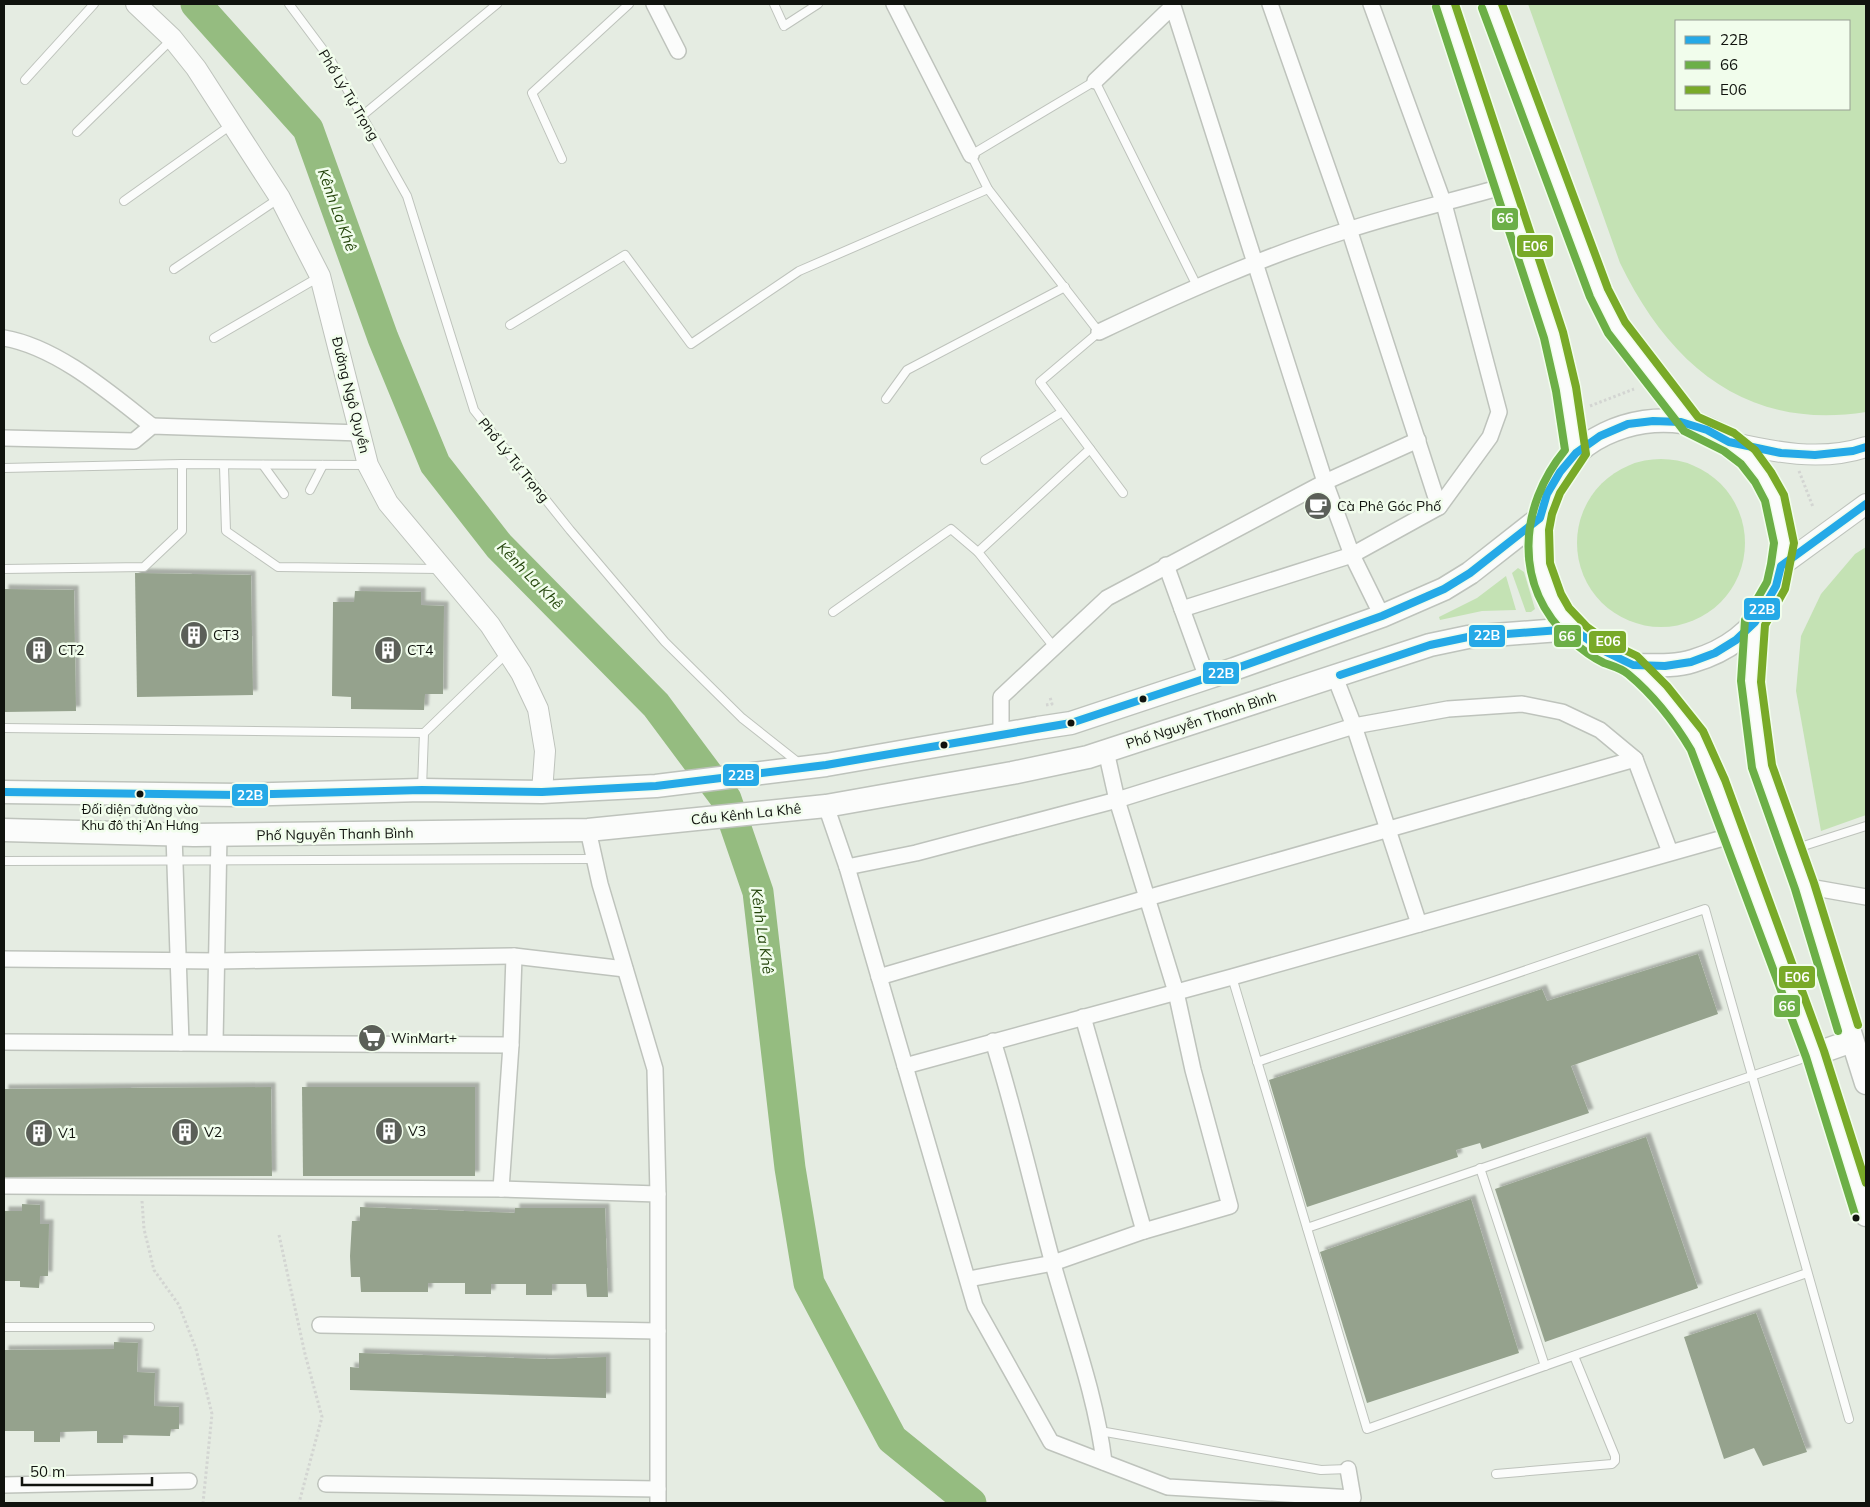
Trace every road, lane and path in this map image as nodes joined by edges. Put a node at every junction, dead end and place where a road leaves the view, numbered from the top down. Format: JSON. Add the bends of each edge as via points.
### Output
{"nodes":[{"id":1,"x":94,"y":4,"type":"edge"},
{"id":2,"x":136,"y":4,"type":"edge"},
{"id":3,"x":289,"y":4,"type":"edge"},
{"id":4,"x":497,"y":4,"type":"edge"},
{"id":5,"x":629,"y":4,"type":"edge"},
{"id":6,"x":654,"y":4,"type":"edge"},
{"id":7,"x":774,"y":4,"type":"edge"},
{"id":8,"x":818,"y":4,"type":"edge"},
{"id":9,"x":894,"y":4,"type":"edge"},
{"id":10,"x":1270,"y":4,"type":"edge"},
{"id":11,"x":1371,"y":4,"type":"edge"},
{"id":12,"x":1445,"y":4,"type":"edge"},
{"id":13,"x":1491,"y":4,"type":"edge"},
{"id":14,"x":1174,"y":5,"type":"edge"},
{"id":15,"x":172,"y":38,"type":"junction"},
{"id":16,"x":678,"y":51,"type":"dead end"},
{"id":17,"x":25,"y":80,"type":"dead end"},
{"id":18,"x":1096,"y":81,"type":"junction"},
{"id":19,"x":363,"y":115,"type":"junction"},
{"id":20,"x":233,"y":124,"type":"junction"},
{"id":21,"x":77,"y":132,"type":"dead end"},
{"id":22,"x":971,"y":155,"type":"junction"},
{"id":23,"x":562,"y":159,"type":"dead end"},
{"id":24,"x":1505,"y":186,"type":"junction"},
{"id":25,"x":988,"y":189,"type":"junction"},
{"id":26,"x":280,"y":198,"type":"junction"},
{"id":27,"x":124,"y":201,"type":"dead end"},
{"id":28,"x":1444,"y":204,"type":"junction"},
{"id":29,"x":1349,"y":230,"type":"junction"},
{"id":30,"x":1254,"y":263,"type":"junction"},
{"id":31,"x":174,"y":268,"type":"dead end"},
{"id":32,"x":320,"y":276,"type":"junction"},
{"id":33,"x":1197,"y":286,"type":"junction"},
{"id":34,"x":1065,"y":287,"type":"junction"},
{"id":35,"x":510,"y":325,"type":"dead end"},
{"id":36,"x":1100,"y":332,"type":"junction"},
{"id":37,"x":4,"y":338,"type":"edge"},
{"id":38,"x":214,"y":338,"type":"dead end"},
{"id":39,"x":1634,"y":389,"type":"dead end"},
{"id":40,"x":886,"y":399,"type":"dead end"},
{"id":41,"x":1590,"y":406,"type":"dead end"},
{"id":42,"x":1062,"y":412,"type":"junction"},
{"id":43,"x":1692,"y":424,"type":"junction"},
{"id":44,"x":152,"y":426,"type":"junction"},
{"id":45,"x":360,"y":433,"type":"junction"},
{"id":46,"x":4,"y":438,"type":"edge"},
{"id":47,"x":1418,"y":440,"type":"junction"},
{"id":48,"x":1729,"y":442,"type":"junction"},
{"id":49,"x":1866,"y":447,"type":"edge"},
{"id":50,"x":1090,"y":449,"type":"junction"},
{"id":51,"x":1576,"y":454,"type":"junction"},
{"id":52,"x":984,"y":460,"type":"dead end"},
{"id":53,"x":182,"y":464,"type":"junction"},
{"id":54,"x":263,"y":464,"type":"junction"},
{"id":55,"x":323,"y":465,"type":"junction"},
{"id":56,"x":368,"y":465,"type":"junction"},
{"id":57,"x":224,"y":466,"type":"junction"},
{"id":58,"x":4,"y":468,"type":"edge"},
{"id":59,"x":1798,"y":470,"type":"dead end"},
{"id":60,"x":1325,"y":482,"type":"junction"},
{"id":61,"x":310,"y":490,"type":"dead end"},
{"id":62,"x":1123,"y":493,"type":"dead end"},
{"id":63,"x":284,"y":494,"type":"dead end"},
{"id":64,"x":1866,"y":504,"type":"edge"},
{"id":65,"x":1439,"y":507,"type":"junction"},
{"id":66,"x":1813,"y":508,"type":"dead end"},
{"id":67,"x":1540,"y":518,"type":"junction"},
{"id":68,"x":978,"y":552,"type":"junction"},
{"id":69,"x":1352,"y":555,"type":"junction"},
{"id":70,"x":1166,"y":565,"type":"junction"},
{"id":71,"x":1781,"y":566,"type":"junction"},
{"id":72,"x":4,"y":569,"type":"edge"},
{"id":73,"x":443,"y":569,"type":"junction"},
{"id":74,"x":1182,"y":610,"type":"junction"},
{"id":75,"x":833,"y":612,"type":"dead end"},
{"id":76,"x":1382,"y":616,"type":"junction"},
{"id":77,"x":1755,"y":622,"type":"junction"},
{"id":78,"x":1573,"y":629,"type":"junction"},
{"id":79,"x":1054,"y":647,"type":"junction"},
{"id":80,"x":507,"y":653,"type":"junction"},
{"id":81,"x":1633,"y":665,"type":"junction"},
{"id":82,"x":1334,"y":676,"type":"junction"},
{"id":83,"x":1207,"y":678,"type":"junction"},
{"id":84,"x":1354,"y":726,"type":"junction"},
{"id":85,"x":4,"y":728,"type":"edge"},
{"id":86,"x":424,"y":733,"type":"junction"},
{"id":87,"x":1001,"y":734,"type":"junction"},
{"id":88,"x":1106,"y":751,"type":"junction"},
{"id":89,"x":1636,"y":759,"type":"junction"},
{"id":90,"x":804,"y":767,"type":"junction"},
{"id":91,"x":422,"y":790,"type":"junction"},
{"id":92,"x":4,"y":792,"type":"edge"},
{"id":93,"x":542,"y":792,"type":"junction"},
{"id":94,"x":1117,"y":800,"type":"junction"},
{"id":95,"x":826,"y":806,"type":"junction"},
{"id":96,"x":666,"y":822,"type":"joint"},
{"id":97,"x":1866,"y":826,"type":"edge"},
{"id":98,"x":1389,"y":829,"type":"junction"},
{"id":99,"x":4,"y":830,"type":"edge"},
{"id":100,"x":588,"y":830,"type":"junction"},
{"id":101,"x":174,"y":835,"type":"junction"},
{"id":102,"x":219,"y":835,"type":"junction"},
{"id":103,"x":1734,"y":835,"type":"junction"},
{"id":104,"x":1790,"y":850,"type":"junction"},
{"id":105,"x":1670,"y":852,"type":"junction"},
{"id":106,"x":594,"y":858,"type":"junction"},
{"id":107,"x":175,"y":860,"type":"junction"},
{"id":108,"x":218,"y":860,"type":"junction"},
{"id":109,"x":4,"y":861,"type":"edge"},
{"id":110,"x":847,"y":866,"type":"junction"},
{"id":111,"x":1804,"y":886,"type":"junction"},
{"id":112,"x":1866,"y":897,"type":"edge"},
{"id":113,"x":1147,"y":898,"type":"junction"},
{"id":114,"x":1419,"y":924,"type":"junction"},
{"id":115,"x":514,"y":956,"type":"junction"},
{"id":116,"x":4,"y":959,"type":"edge"},
{"id":117,"x":180,"y":959,"type":"junction"},
{"id":118,"x":217,"y":960,"type":"junction"},
{"id":119,"x":625,"y":969,"type":"junction"},
{"id":120,"x":879,"y":977,"type":"junction"},
{"id":121,"x":1232,"y":977,"type":"junction"},
{"id":122,"x":1176,"y":992,"type":"junction"},
{"id":123,"x":1083,"y":1017,"type":"junction"},
{"id":124,"x":993,"y":1041,"type":"junction"},
{"id":125,"x":1852,"y":1041,"type":"junction"},
{"id":126,"x":4,"y":1042,"type":"edge"},
{"id":127,"x":215,"y":1042,"type":"junction"},
{"id":128,"x":181,"y":1043,"type":"junction"},
{"id":129,"x":511,"y":1045,"type":"junction"},
{"id":130,"x":1815,"y":1054,"type":"junction"},
{"id":131,"x":1257,"y":1062,"type":"junction"},
{"id":132,"x":905,"y":1066,"type":"junction"},
{"id":133,"x":1753,"y":1074,"type":"junction"},
{"id":134,"x":1866,"y":1083,"type":"edge"},
{"id":135,"x":1480,"y":1168,"type":"junction"},
{"id":136,"x":4,"y":1186,"type":"edge"},
{"id":137,"x":142,"y":1187,"type":"junction"},
{"id":138,"x":501,"y":1189,"type":"junction"},
{"id":139,"x":658,"y":1194,"type":"junction"},
{"id":140,"x":1866,"y":1215,"type":"edge"},
{"id":141,"x":1307,"y":1228,"type":"junction"},
{"id":142,"x":1144,"y":1231,"type":"junction"},
{"id":143,"x":279,"y":1235,"type":"dead end"},
{"id":144,"x":1053,"y":1262,"type":"junction"},
{"id":145,"x":1807,"y":1273,"type":"junction"},
{"id":146,"x":969,"y":1279,"type":"junction"},
{"id":147,"x":320,"y":1325,"type":"dead end"},
{"id":148,"x":4,"y":1327,"type":"edge"},
{"id":149,"x":150,"y":1327,"type":"dead end"},
{"id":150,"x":658,"y":1331,"type":"junction"},
{"id":151,"x":1574,"y":1356,"type":"junction"},
{"id":152,"x":1545,"y":1366,"type":"junction"},
{"id":153,"x":1850,"y":1419,"type":"dead end"},
{"id":154,"x":1100,"y":1430,"type":"junction"},
{"id":155,"x":1104,"y":1462,"type":"junction"},
{"id":156,"x":1348,"y":1469,"type":"joint"},
{"id":157,"x":1496,"y":1474,"type":"dead end"},
{"id":158,"x":189,"y":1481,"type":"dead end"},
{"id":159,"x":326,"y":1484,"type":"dead end"},
{"id":160,"x":4,"y":1485,"type":"edge"},
{"id":161,"x":658,"y":1496,"type":"edge"},
{"id":162,"x":203,"y":1503,"type":"edge"},
{"id":163,"x":299,"y":1503,"type":"edge"}],
"edges":[{"from":1,"to":17,"type":"lane"},
{"from":2,"to":15,"type":"street","name":"Đường Ngô Quyền"},
{"from":3,"to":19,"type":"lane","name":"Phố Lý Tự Trọng","via":[[330,59]]},
{"from":4,"to":19,"type":"lane"},
{"from":5,"to":23,"type":"lane","via":[[532,93]]},
{"from":6,"to":16,"type":"street"},
{"from":7,"to":8,"type":"lane","via":[[784,26]]},
{"from":9,"to":22,"type":"street"},
{"from":10,"to":29,"type":"street"},
{"from":11,"to":28,"type":"street"},
{"from":12,"to":24,"type":"main road"},
{"from":13,"to":43,"type":"main road","via":[[1598,293],[1633,351]]},
{"from":14,"to":18,"type":"street"},
{"from":14,"to":30,"type":"street"},
{"from":15,"to":20,"type":"street","name":"Đường Ngô Quyền"},
{"from":15,"to":21,"type":"lane"},
{"from":18,"to":22,"type":"lane"},
{"from":18,"to":33,"type":"lane"},
{"from":19,"to":90,"type":"lane","name":"Phố Lý Tự Trọng","via":[[407,196],[474,410],[665,642],[742,718]]},
{"from":20,"to":26,"type":"street","name":"Đường Ngô Quyền"},
{"from":20,"to":27,"type":"lane"},
{"from":22,"to":25,"type":"lane"},
{"from":24,"to":28,"type":"street"},
{"from":24,"to":51,"type":"main road","via":[[1554,335]]},
{"from":25,"to":34,"type":"lane"},
{"from":25,"to":35,"type":"lane","via":[[799,271],[691,344],[625,255]]},
{"from":26,"to":31,"type":"lane"},
{"from":26,"to":32,"type":"street","name":"Đường Ngô Quyền"},
{"from":28,"to":29,"type":"street"},
{"from":28,"to":65,"type":"street","via":[[1499,412],[1490,437]]},
{"from":29,"to":30,"type":"street"},
{"from":29,"to":47,"type":"street"},
{"from":30,"to":33,"type":"street"},
{"from":30,"to":60,"type":"street"},
{"from":32,"to":38,"type":"lane"},
{"from":32,"to":45,"type":"street","name":"Đường Ngô Quyền"},
{"from":33,"to":36,"type":"street"},
{"from":34,"to":36,"type":"lane"},
{"from":34,"to":40,"type":"lane","via":[[907,370]]},
{"from":36,"to":42,"type":"lane","via":[[1040,382]]},
{"from":37,"to":44,"type":"street","via":[[28,343],[52,355],[103,388]]},
{"from":39,"to":41,"type":"path"},
{"from":42,"to":50,"type":"lane"},
{"from":42,"to":52,"type":"lane"},
{"from":43,"to":48,"type":"main road"},
{"from":43,"to":51,"type":"main road","via":[[1654,421],[1628,424],[1600,436]]},
{"from":44,"to":45,"type":"street"},
{"from":44,"to":46,"type":"street","via":[[134,441]]},
{"from":45,"to":56,"type":"street","name":"Đường Ngô Quyền"},
{"from":47,"to":60,"type":"street"},
{"from":47,"to":65,"type":"street"},
{"from":48,"to":49,"type":"street","via":[[1781,453],[1815,455]]},
{"from":48,"to":71,"type":"main road","via":[[1763,476],[1774,498],[1784,542]]},
{"from":50,"to":62,"type":"lane"},
{"from":50,"to":68,"type":"lane"},
{"from":51,"to":67,"type":"main road","via":[[1547,494]]},
{"from":53,"to":57,"type":"lane"},
{"from":53,"to":58,"type":"lane"},
{"from":53,"to":72,"type":"lane","via":[[182,531],[144,566]]},
{"from":54,"to":55,"type":"lane"},
{"from":54,"to":57,"type":"lane"},
{"from":54,"to":63,"type":"lane"},
{"from":55,"to":56,"type":"lane"},
{"from":55,"to":61,"type":"lane"},
{"from":56,"to":73,"type":"street","name":"Đường Ngô Quyền","via":[[388,503]]},
{"from":57,"to":73,"type":"lane","via":[[226,531],[278,568]]},
{"from":59,"to":66,"type":"path"},
{"from":60,"to":69,"type":"street"},
{"from":60,"to":70,"type":"street"},
{"from":64,"to":71,"type":"street"},
{"from":65,"to":69,"type":"street"},
{"from":67,"to":76,"type":"main road","via":[[1470,573],[1444,589]]},
{"from":67,"to":78,"type":"main road","via":[[1540,566],[1547,589]]},
{"from":68,"to":75,"type":"lane","via":[[951,529]]},
{"from":68,"to":79,"type":"lane"},
{"from":69,"to":74,"type":"street"},
{"from":69,"to":76,"type":"street"},
{"from":70,"to":74,"type":"street"},
{"from":70,"to":79,"type":"street","via":[[1107,598]]},
{"from":71,"to":77,"type":"main road","via":[[1776,586]]},
{"from":73,"to":80,"type":"street","name":"Đường Ngô Quyền","via":[[490,625]]},
{"from":74,"to":83,"type":"street"},
{"from":76,"to":83,"type":"main road"},
{"from":77,"to":81,"type":"main road","via":[[1715,653],[1691,662],[1665,666]]},
{"from":77,"to":104,"type":"main road","via":[[1751,682],[1762,767]]},
{"from":78,"to":81,"type":"main road","via":[[1604,651]]},
{"from":78,"to":82,"type":"main road","name":"Phố Nguyễn Thanh Bình","via":[[1468,637],[1430,645]]},
{"from":79,"to":87,"type":"street","via":[[1001,697]]},
{"from":80,"to":86,"type":"lane"},
{"from":80,"to":93,"type":"street","name":"Đường Ngô Quyền","via":[[538,709],[545,751]]},
{"from":81,"to":103,"type":"main road","via":[[1674,710],[1699,744]]},
{"from":82,"to":84,"type":"street"},
{"from":82,"to":88,"type":"main road","name":"Phố Nguyễn Thanh Bình"},
{"from":83,"to":87,"type":"main road","via":[[1071,722]]},
{"from":84,"to":89,"type":"street","via":[[1448,709],[1522,704],[1562,712],[1600,730]]},
{"from":84,"to":94,"type":"street"},
{"from":84,"to":98,"type":"street"},
{"from":85,"to":86,"type":"lane"},
{"from":86,"to":91,"type":"lane"},
{"from":87,"to":90,"type":"main road"},
{"from":88,"to":94,"type":"street"},
{"from":88,"to":95,"type":"main road","name":"Phố Nguyễn Thanh Bình","via":[[1012,773]]},
{"from":89,"to":98,"type":"street"},
{"from":89,"to":105,"type":"street"},
{"from":90,"to":93,"type":"main road","via":[[656,786]]},
{"from":91,"to":92,"type":"main road","via":[[239,795]]},
{"from":91,"to":93,"type":"main road"},
{"from":94,"to":110,"type":"street","via":[[916,853]]},
{"from":94,"to":113,"type":"street"},
{"from":95,"to":96,"type":"main road","name":"Cầu Kênh La Khê"},
{"from":95,"to":110,"type":"street"},
{"from":96,"to":100,"type":"main road","name":"Phố Nguyễn Thanh Bình"},
{"from":97,"to":104,"type":"lane"},
{"from":98,"to":113,"type":"street"},
{"from":98,"to":114,"type":"street"},
{"from":99,"to":101,"type":"main road","name":"Phố Nguyễn Thanh Bình"},
{"from":100,"to":102,"type":"main road","name":"Phố Nguyễn Thanh Bình"},
{"from":100,"to":106,"type":"street"},
{"from":101,"to":102,"type":"main road","name":"Phố Nguyễn Thanh Bình"},
{"from":101,"to":107,"type":"street"},
{"from":102,"to":108,"type":"street"},
{"from":103,"to":105,"type":"street"},
{"from":103,"to":130,"type":"main road"},
{"from":104,"to":111,"type":"main road"},
{"from":105,"to":114,"type":"street"},
{"from":106,"to":108,"type":"lane"},
{"from":106,"to":119,"type":"street"},
{"from":107,"to":108,"type":"lane"},
{"from":107,"to":109,"type":"lane"},
{"from":107,"to":117,"type":"street"},
{"from":108,"to":118,"type":"street"},
{"from":110,"to":120,"type":"street"},
{"from":111,"to":112,"type":"street"},
{"from":111,"to":125,"type":"main road"},
{"from":113,"to":120,"type":"street"},
{"from":113,"to":122,"type":"street"},
{"from":114,"to":121,"type":"street"},
{"from":115,"to":118,"type":"street"},
{"from":115,"to":119,"type":"street"},
{"from":115,"to":129,"type":"street"},
{"from":116,"to":117,"type":"street"},
{"from":117,"to":118,"type":"street"},
{"from":117,"to":128,"type":"street"},
{"from":118,"to":127,"type":"street"},
{"from":119,"to":139,"type":"street","via":[[655,1069]]},
{"from":120,"to":132,"type":"street"},
{"from":121,"to":122,"type":"street"},
{"from":121,"to":131,"type":"lane"},
{"from":122,"to":123,"type":"street"},
{"from":122,"to":142,"type":"street","via":[[1193,1070],[1230,1206]]},
{"from":123,"to":124,"type":"street"},
{"from":123,"to":142,"type":"street"},
{"from":124,"to":132,"type":"street"},
{"from":124,"to":144,"type":"street"},
{"from":125,"to":130,"type":"main road"},
{"from":125,"to":134,"type":"main road"},
{"from":126,"to":128,"type":"street"},
{"from":127,"to":128,"type":"street"},
{"from":127,"to":129,"type":"street"},
{"from":129,"to":138,"type":"street"},
{"from":130,"to":133,"type":"lane"},
{"from":130,"to":140,"type":"main road"},
{"from":131,"to":133,"type":"lane","via":[[1705,909]]},
{"from":131,"to":141,"type":"lane"},
{"from":132,"to":146,"type":"street"},
{"from":133,"to":135,"type":"lane"},
{"from":133,"to":145,"type":"lane"},
{"from":135,"to":141,"type":"lane"},
{"from":135,"to":152,"type":"lane"},
{"from":136,"to":137,"type":"street"},
{"from":137,"to":138,"type":"street"},
{"from":137,"to":162,"type":"path","via":[[144,1229],[154,1270],[179,1305],[196,1349],[212,1414]]},
{"from":138,"to":139,"type":"street"},
{"from":139,"to":150,"type":"street"},
{"from":141,"to":152,"type":"lane","via":[[1367,1429]]},
{"from":142,"to":144,"type":"street"},
{"from":143,"to":163,"type":"path","via":[[322,1417]]},
{"from":144,"to":146,"type":"street"},
{"from":144,"to":154,"type":"street"},
{"from":145,"to":151,"type":"lane"},
{"from":145,"to":153,"type":"lane"},
{"from":146,"to":155,"type":"street","via":[[975,1306],[1051,1442]]},
{"from":147,"to":150,"type":"street"},
{"from":148,"to":149,"type":"lane"},
{"from":150,"to":161,"type":"street"},
{"from":151,"to":152,"type":"lane"},
{"from":151,"to":157,"type":"lane","via":[[1616,1456],[1615,1461],[1612,1464]]},
{"from":154,"to":155,"type":"street"},
{"from":154,"to":156,"type":"lane","via":[[1321,1470]]},
{"from":155,"to":156,"type":"street","via":[[1168,1487],[1353,1498]]},
{"from":158,"to":160,"type":"street"},
{"from":159,"to":161,"type":"street"}]}
